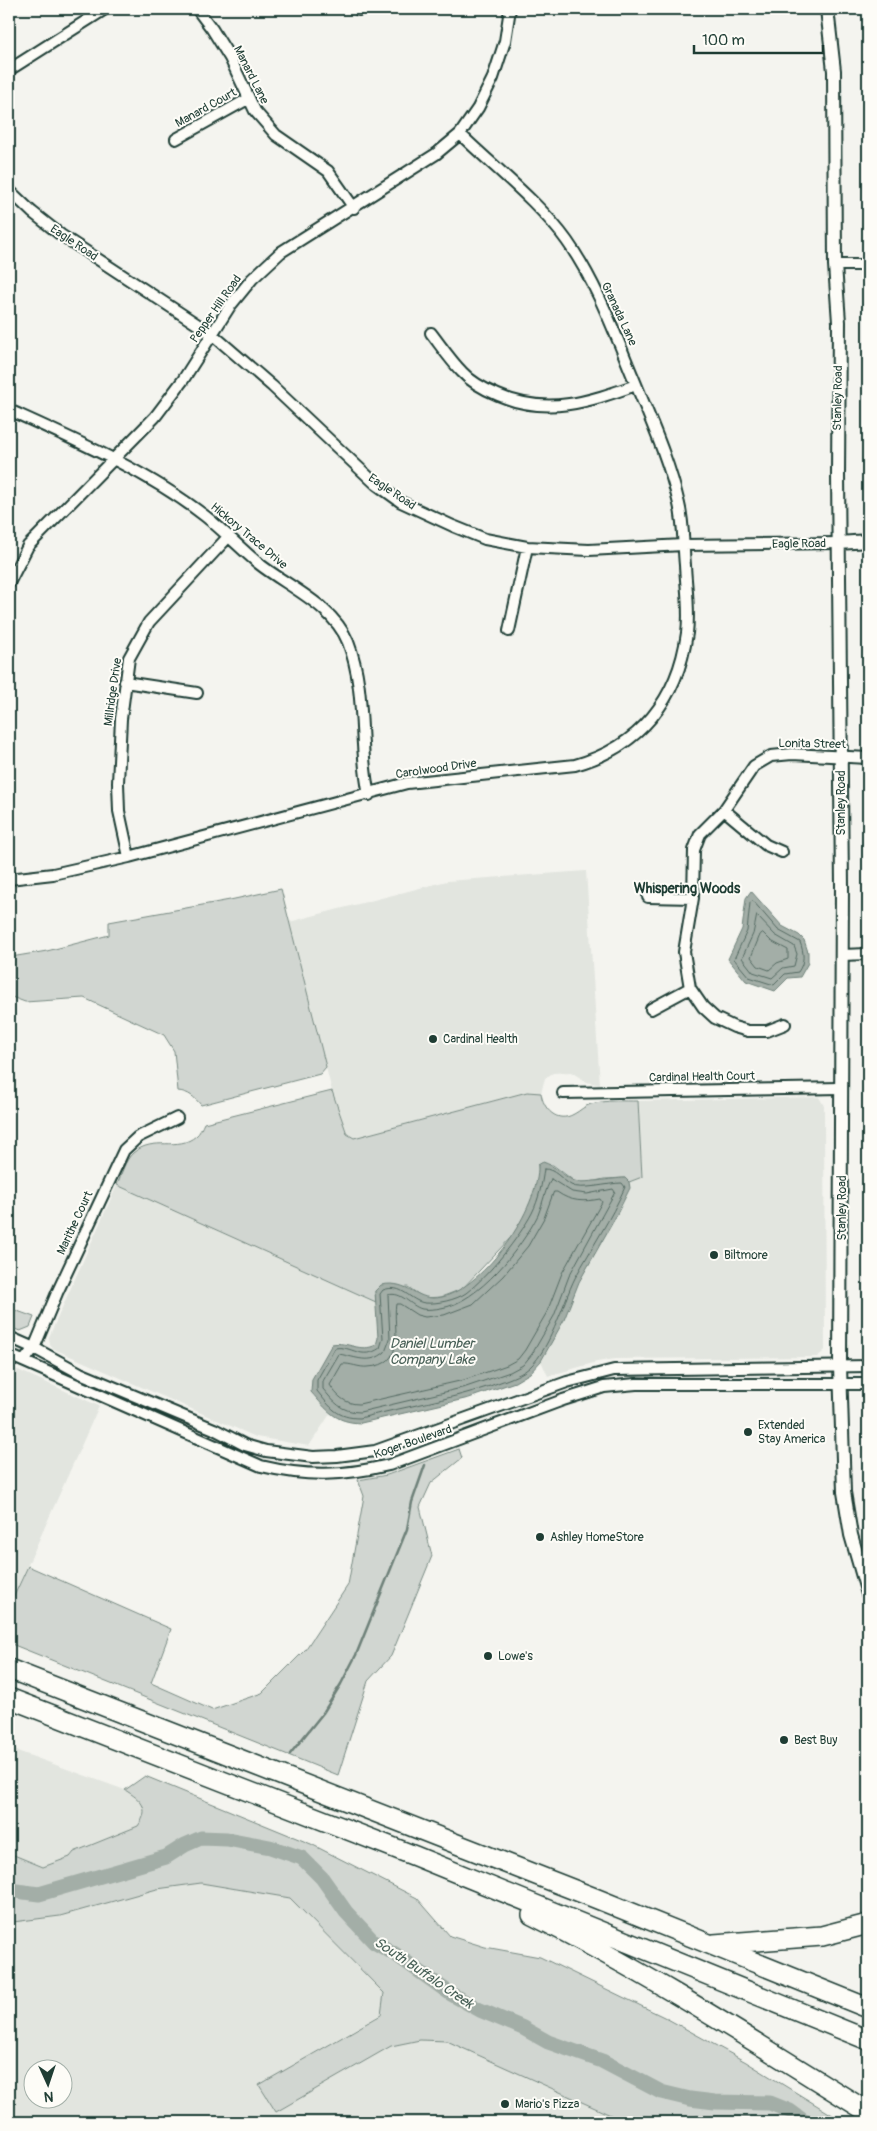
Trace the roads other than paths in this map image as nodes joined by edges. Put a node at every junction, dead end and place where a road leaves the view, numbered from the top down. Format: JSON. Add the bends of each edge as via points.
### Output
{"nodes":[{"id":1,"x":105,"y":9,"type":"edge"},
{"id":2,"x":197,"y":9,"type":"edge"},
{"id":3,"x":510,"y":9,"type":"edge"},
{"id":4,"x":827,"y":9,"type":"edge"},
{"id":5,"x":9,"y":70,"type":"edge"},
{"id":6,"x":248,"y":99,"type":"junction"},
{"id":7,"x":460,"y":134,"type":"junction"},
{"id":8,"x":176,"y":138,"type":"dead end"},
{"id":9,"x":9,"y":190,"type":"edge"},
{"id":10,"x":354,"y":208,"type":"junction"},
{"id":11,"x":835,"y":265,"type":"junction"},
{"id":12,"x":868,"y":265,"type":"edge"},
{"id":13,"x":431,"y":333,"type":"dead end"},
{"id":14,"x":212,"y":334,"type":"junction"},
{"id":15,"x":636,"y":385,"type":"junction"},
{"id":16,"x":9,"y":410,"type":"edge"},
{"id":17,"x":114,"y":461,"type":"junction"},
{"id":18,"x":229,"y":536,"type":"junction"},
{"id":19,"x":868,"y":541,"type":"edge"},
{"id":20,"x":839,"y":543,"type":"junction"},
{"id":21,"x":683,"y":545,"type":"junction"},
{"id":22,"x":527,"y":547,"type":"junction"},
{"id":23,"x":9,"y":583,"type":"edge"},
{"id":24,"x":509,"y":631,"type":"dead end"},
{"id":25,"x":126,"y":682,"type":"junction"},
{"id":26,"x":197,"y":693,"type":"dead end"},
{"id":27,"x":841,"y":757,"type":"junction"},
{"id":28,"x":868,"y":758,"type":"edge"},
{"id":29,"x":369,"y":795,"type":"junction"},
{"id":30,"x":724,"y":810,"type":"junction"},
{"id":31,"x":782,"y":852,"type":"dead end"},
{"id":32,"x":129,"y":857,"type":"junction"},
{"id":33,"x":9,"y":879,"type":"edge"},
{"id":34,"x":648,"y":896,"type":"dead end"},
{"id":35,"x":693,"y":898,"type":"junction"},
{"id":36,"x":842,"y":954,"type":"junction"},
{"id":37,"x":868,"y":954,"type":"edge"},
{"id":38,"x":690,"y":988,"type":"junction"},
{"id":39,"x":651,"y":1009,"type":"dead end"},
{"id":40,"x":785,"y":1024,"type":"dead end"},
{"id":41,"x":841,"y":1088,"type":"junction"},
{"id":42,"x":563,"y":1093,"type":"dead end"},
{"id":43,"x":177,"y":1118,"type":"dead end"},
{"id":44,"x":9,"y":1337,"type":"edge"},
{"id":45,"x":34,"y":1348,"type":"junction"},
{"id":46,"x":9,"y":1355,"type":"edge"},
{"id":47,"x":24,"y":1362,"type":"junction"},
{"id":48,"x":840,"y":1366,"type":"junction"},
{"id":49,"x":868,"y":1366,"type":"edge"},
{"id":50,"x":868,"y":1384,"type":"edge"},
{"id":51,"x":841,"y":1385,"type":"junction"},
{"id":52,"x":868,"y":1594,"type":"edge"},
{"id":53,"x":9,"y":1669,"type":"edge"},
{"id":54,"x":9,"y":1698,"type":"edge"},
{"id":55,"x":415,"y":1856,"type":"junction"},
{"id":56,"x":868,"y":1924,"type":"edge"},
{"id":57,"x":710,"y":1944,"type":"junction"},
{"id":58,"x":868,"y":2008,"type":"edge"},
{"id":59,"x":868,"y":2040,"type":"edge"},
{"id":60,"x":839,"y":2094,"type":"junction"},
{"id":61,"x":868,"y":2112,"type":"edge"},
{"id":62,"x":861,"y":2122,"type":"edge"}],
"edges":[{"from":1,"to":5,"type":"street"},
{"from":2,"to":6,"type":"street","name":"Manard Lane","via":[[230,58]]},
{"from":3,"to":7,"type":"street","name":"Pepper Hill Road","via":[[494,78]]},
{"from":4,"to":11,"type":"street","name":"Stanley Road","via":[[834,71]]},
{"from":6,"to":8,"type":"street","name":"Manard Court"},
{"from":6,"to":10,"type":"street","name":"Manard Lane","via":[[276,135],[328,171]]},
{"from":7,"to":10,"type":"street","name":"Pepper Hill Road","via":[[436,154]]},
{"from":7,"to":15,"type":"street","name":"Granada Lane","via":[[542,212],[567,241],[598,295]]},
{"from":9,"to":14,"type":"street","name":"Eagle Road","via":[[61,235]]},
{"from":10,"to":14,"type":"street","name":"Pepper Hill Road","via":[[282,252],[252,279]]},
{"from":11,"to":12,"type":"street"},
{"from":11,"to":20,"type":"street","name":"Stanley Road","via":[[839,322]]},
{"from":13,"to":15,"type":"street","via":[[463,373],[487,390],[514,402],[542,407],[568,405],[595,400]]},
{"from":14,"to":17,"type":"street","name":"Pepper Hill Road","via":[[178,387]]},
{"from":14,"to":22,"type":"street","name":"Eagle Road","via":[[354,464],[402,502],[484,539]]},
{"from":15,"to":21,"type":"street","name":"Granada Lane","via":[[670,467],[680,506]]},
{"from":16,"to":17,"type":"street","name":"Hickory Trace Drive"},
{"from":17,"to":18,"type":"street","name":"Hickory Trace Drive","via":[[166,489]]},
{"from":17,"to":23,"type":"street","name":"Pepper Hill Road","via":[[28,546]]},
{"from":18,"to":25,"type":"street","name":"Millridge Drive","via":[[149,622],[129,658]]},
{"from":18,"to":29,"type":"street","name":"Hickory Trace Drive","via":[[258,563],[335,620],[347,640],[358,681]]},
{"from":19,"to":20,"type":"street","name":"Eagle Road"},
{"from":20,"to":21,"type":"street","name":"Eagle Road"},
{"from":20,"to":27,"type":"street","name":"Stanley Road"},
{"from":21,"to":22,"type":"street","name":"Eagle Road","via":[[589,550]]},
{"from":21,"to":29,"type":"street","name":"Carolwood Drive","via":[[688,607],[681,660],[668,695],[656,714],[637,732],[596,759],[575,765],[406,783]]},
{"from":22,"to":24,"type":"street"},
{"from":25,"to":26,"type":"street"},
{"from":25,"to":32,"type":"street","name":"Millridge Drive","via":[[118,782]]},
{"from":27,"to":28,"type":"street","name":"Lonita Street"},
{"from":27,"to":30,"type":"street","name":"Lonita Street","via":[[771,756],[754,766]]},
{"from":27,"to":36,"type":"street","name":"Stanley Road"},
{"from":29,"to":32,"type":"street","name":"Carolwood Drive"},
{"from":30,"to":31,"type":"street","via":[[766,845]]},
{"from":30,"to":35,"type":"street","name":"Lonita Street","via":[[700,834],[694,850]]},
{"from":32,"to":33,"type":"street","name":"Carolwood Drive","via":[[53,874]]},
{"from":34,"to":35,"type":"street"},
{"from":35,"to":38,"type":"street","name":"Lonita Street","via":[[684,952]]},
{"from":36,"to":37,"type":"street"},
{"from":36,"to":41,"type":"street","name":"Stanley Road"},
{"from":38,"to":39,"type":"street"},
{"from":38,"to":40,"type":"street","name":"Lonita Street","via":[[715,1018],[734,1027],[748,1031],[767,1030]]},
{"from":41,"to":42,"type":"street","name":"Cardinal Health Court"},
{"from":41,"to":48,"type":"street","name":"Stanley Road"},
{"from":43,"to":45,"type":"street","name":"Marithe Court","via":[[138,1137],[124,1150]]},
{"from":44,"to":45,"type":"street","name":"Koger Boulevard"},
{"from":45,"to":47,"type":"street","name":"Marithe Court"},
{"from":45,"to":48,"type":"street","name":"Koger Boulevard","via":[[80,1373],[245,1445],[313,1457],[375,1451],[567,1382],[614,1370]]},
{"from":46,"to":47,"type":"street","name":"Koger Boulevard"},
{"from":47,"to":51,"type":"street","name":"Koger Boulevard","via":[[261,1466],[313,1474],[339,1474],[389,1464],[604,1387],[645,1384]]},
{"from":48,"to":49,"type":"street","name":"Koger Boulevard"},
{"from":48,"to":51,"type":"street","name":"Stanley Road"},
{"from":50,"to":51,"type":"street","name":"Koger Boulevard"},
{"from":51,"to":52,"type":"street","name":"Stanley Road","via":[[844,1492],[851,1535]]},
{"from":53,"to":57,"type":"highway"},
{"from":54,"to":55,"type":"highway"},
{"from":55,"to":59,"type":"highway"},
{"from":55,"to":60,"type":"highway","via":[[577,1937]]},
{"from":56,"to":57,"type":"highway","via":[[822,1936]]},
{"from":57,"to":58,"type":"highway"},
{"from":60,"to":61,"type":"highway"},
{"from":60,"to":62,"type":"highway"}]}
